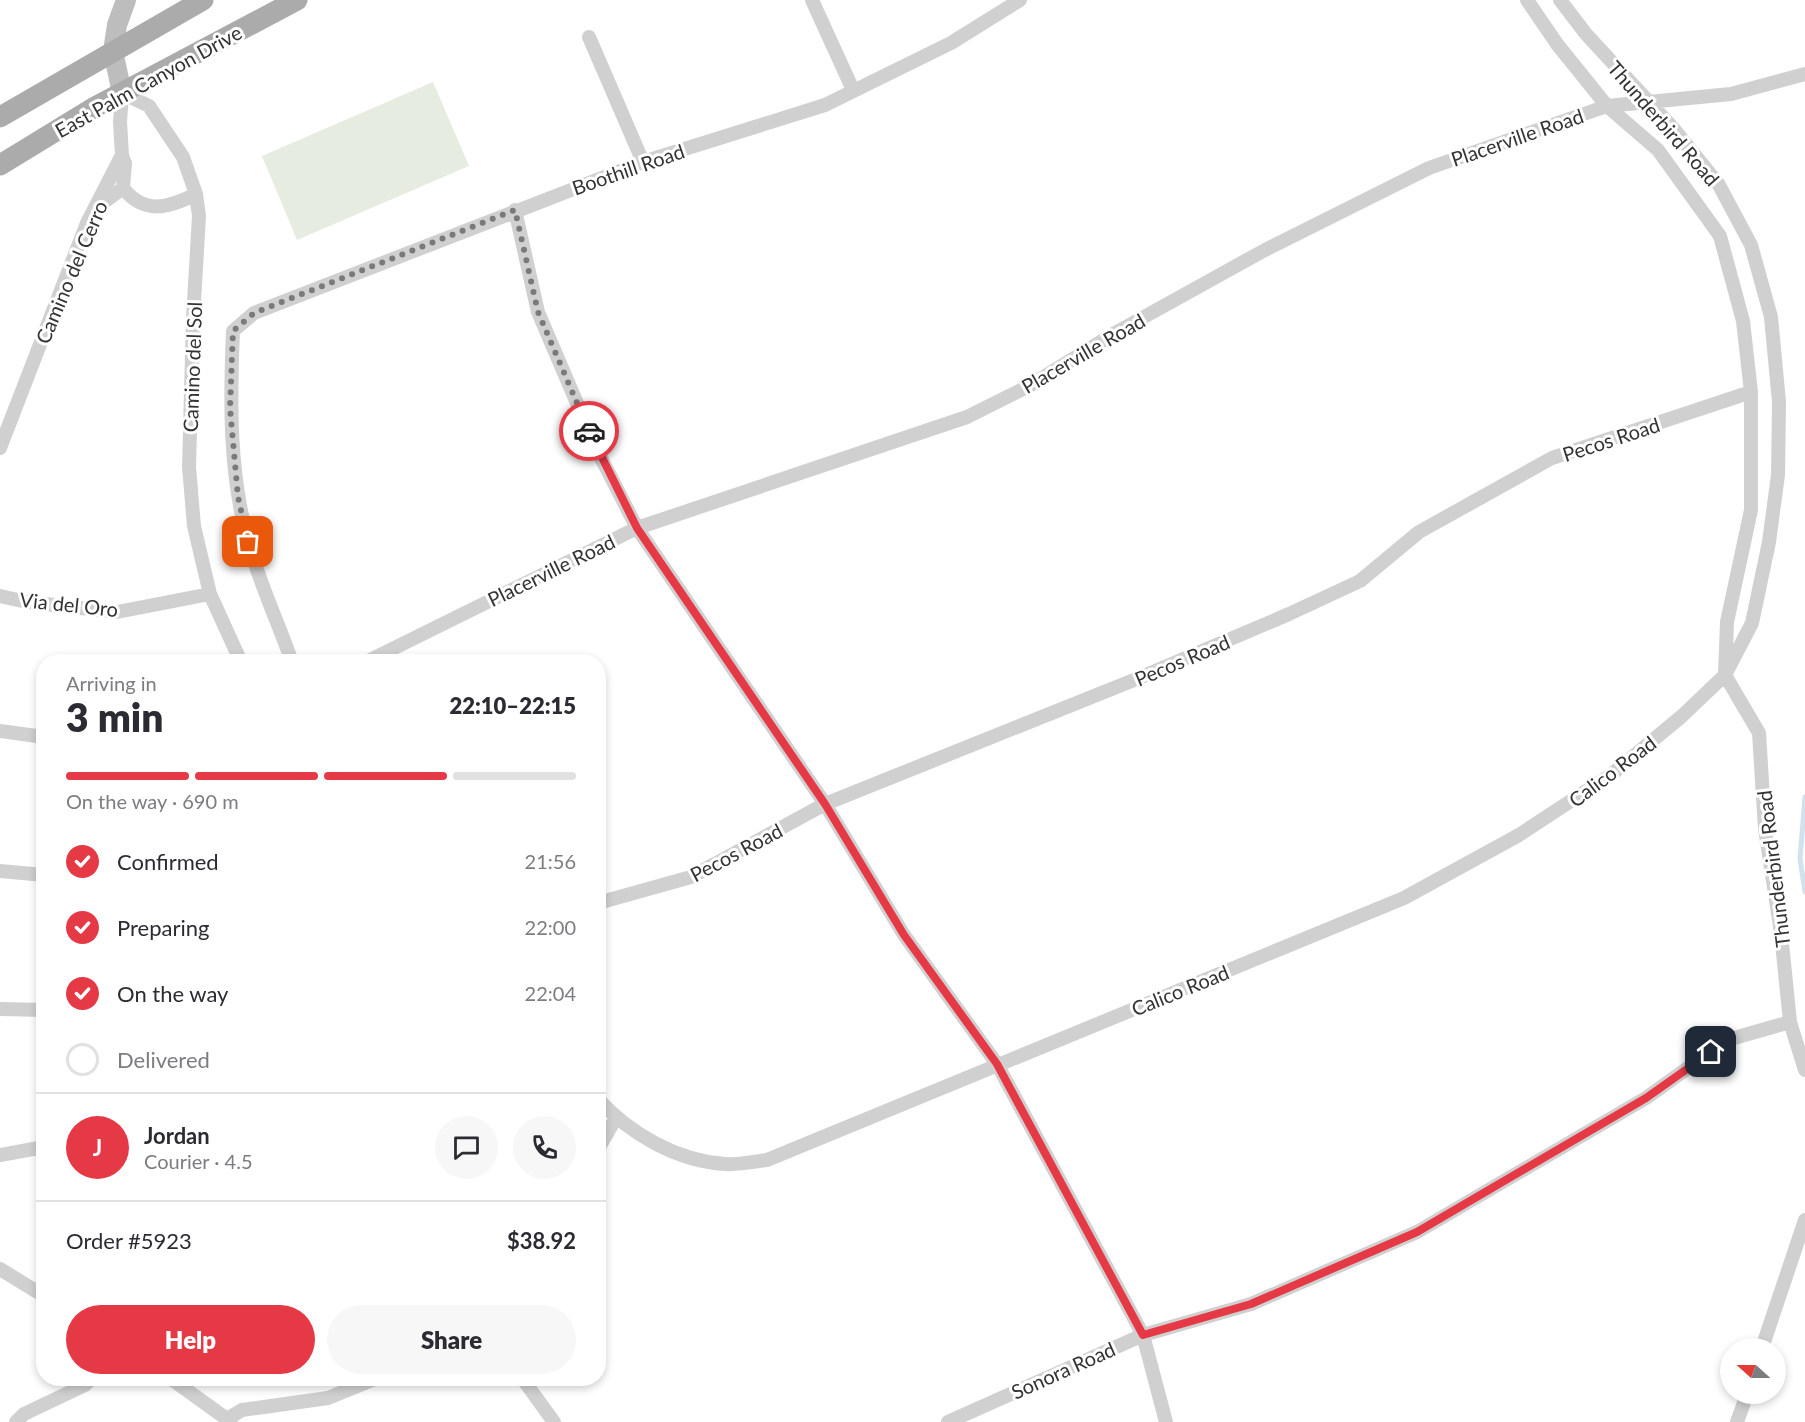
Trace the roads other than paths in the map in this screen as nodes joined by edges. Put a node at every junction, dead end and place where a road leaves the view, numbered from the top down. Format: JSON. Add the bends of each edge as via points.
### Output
{"nodes":[{"id":1,"x":126,"y":0,"type":"edge"},
{"id":2,"x":203,"y":0,"type":"edge"},
{"id":3,"x":297,"y":0,"type":"edge"},
{"id":4,"x":812,"y":0,"type":"edge"},
{"id":5,"x":1020,"y":0,"type":"edge"},
{"id":6,"x":1527,"y":0,"type":"edge"},
{"id":7,"x":1560,"y":0,"type":"edge"},
{"id":8,"x":589,"y":37,"type":"dead end"},
{"id":9,"x":113,"y":51,"type":"junction"},
{"id":10,"x":1805,"y":74,"type":"edge"},
{"id":11,"x":853,"y":90,"type":"junction"},
{"id":12,"x":122,"y":93,"type":"junction"},
{"id":13,"x":1650,"y":102,"type":"junction"},
{"id":14,"x":1607,"y":106,"type":"junction"},
{"id":15,"x":0,"y":117,"type":"edge"},
{"id":16,"x":643,"y":162,"type":"junction"},
{"id":17,"x":0,"y":165,"type":"edge"},
{"id":18,"x":114,"y":191,"type":"junction"},
{"id":19,"x":196,"y":194,"type":"junction"},
{"id":20,"x":515,"y":210,"type":"junction"},
{"id":21,"x":1751,"y":392,"type":"junction"},
{"id":22,"x":0,"y":448,"type":"edge"},
{"id":23,"x":637,"y":528,"type":"junction"},
{"id":24,"x":210,"y":594,"type":"junction"},
{"id":25,"x":0,"y":596,"type":"edge"},
{"id":26,"x":237,"y":654,"type":"edge"},
{"id":27,"x":289,"y":654,"type":"edge"},
{"id":28,"x":382,"y":654,"type":"edge"},
{"id":29,"x":1725,"y":675,"type":"junction"},
{"id":30,"x":0,"y":731,"type":"edge"},
{"id":31,"x":36,"y":736,"type":"edge"},
{"id":32,"x":825,"y":804,"type":"junction"},
{"id":33,"x":0,"y":871,"type":"edge"},
{"id":34,"x":36,"y":874,"type":"edge"},
{"id":35,"x":606,"y":901,"type":"edge"},
{"id":36,"x":0,"y":1009,"type":"edge"},
{"id":37,"x":36,"y":1010,"type":"edge"},
{"id":38,"x":1790,"y":1022,"type":"junction"},
{"id":39,"x":997,"y":1064,"type":"junction"},
{"id":40,"x":1805,"y":1070,"type":"edge"},
{"id":41,"x":606,"y":1107,"type":"edge"},
{"id":42,"x":616,"y":1118,"type":"junction"},
{"id":43,"x":606,"y":1135,"type":"edge"},
{"id":44,"x":36,"y":1148,"type":"edge"},
{"id":45,"x":0,"y":1155,"type":"edge"},
{"id":46,"x":1805,"y":1220,"type":"edge"},
{"id":47,"x":0,"y":1269,"type":"edge"},
{"id":48,"x":36,"y":1291,"type":"edge"},
{"id":49,"x":1143,"y":1335,"type":"junction"},
{"id":50,"x":1765,"y":1338,"type":"edge"},
{"id":51,"x":83,"y":1386,"type":"edge"},
{"id":52,"x":181,"y":1386,"type":"edge"},
{"id":53,"x":357,"y":1386,"type":"edge"},
{"id":54,"x":528,"y":1386,"type":"edge"},
{"id":55,"x":1743,"y":1404,"type":"edge"},
{"id":56,"x":229,"y":1420,"type":"edge"},
{"id":57,"x":16,"y":1422,"type":"edge"},
{"id":58,"x":554,"y":1422,"type":"edge"},
{"id":59,"x":948,"y":1422,"type":"edge"},
{"id":60,"x":1166,"y":1422,"type":"edge"},
{"id":61,"x":1737,"y":1422,"type":"edge"}],
"edges":[{"from":1,"to":9,"type":"main road"},
{"from":2,"to":9,"type":"main road","name":"East Palm Canyon Drive"},
{"from":3,"to":12,"type":"main road","name":"East Palm Canyon Drive"},
{"from":4,"to":11,"type":"street"},
{"from":5,"to":11,"type":"street","name":"Boothill Road","via":[[951,43]]},
{"from":6,"to":14,"type":"street","name":"Thunderbird Road"},
{"from":7,"to":13,"type":"street","name":"Thunderbird Road"},
{"from":8,"to":16,"type":"street"},
{"from":9,"to":12,"type":"main road"},
{"from":9,"to":15,"type":"main road","name":"East Palm Canyon Drive"},
{"from":10,"to":13,"type":"street","name":"Placerville Road","via":[[1731,94]]},
{"from":11,"to":16,"type":"street","name":"Boothill Road","via":[[825,105]]},
{"from":12,"to":17,"type":"main road","name":"East Palm Canyon Drive"},
{"from":12,"to":18,"type":"street","via":[[120,122],[125,163]]},
{"from":12,"to":19,"type":"street","name":"Camino del Sol","via":[[149,106],[183,157]]},
{"from":13,"to":14,"type":"street","name":"Placerville Road"},
{"from":13,"to":29,"type":"street","name":"Thunderbird Road","via":[[1719,185],[1751,245],[1771,317],[1779,402],[1779,476],[1752,623]]},
{"from":14,"to":21,"type":"street","name":"Thunderbird Road","via":[[1658,150],[1720,236],[1743,321]]},
{"from":14,"to":23,"type":"street","name":"Placerville Road","via":[[1429,168],[1265,250],[1114,333],[1029,386],[967,417]]},
{"from":16,"to":20,"type":"street","name":"Boothill Road"},
{"from":18,"to":19,"type":"street","via":[[153,207],[176,204]]},
{"from":18,"to":22,"type":"street","name":"Camino del Cerro","via":[[87,223]]},
{"from":19,"to":24,"type":"street","name":"Camino del Sol","via":[[189,467],[194,526]]},
{"from":20,"to":23,"type":"street","via":[[538,312],[597,450]]},
{"from":20,"to":27,"type":"street","name":"Boothill Road","via":[[254,313],[233,331],[230,408],[238,497],[248,542]]},
{"from":21,"to":29,"type":"street","name":"Thunderbird Road","via":[[1751,510],[1727,622]]},
{"from":21,"to":32,"type":"street","name":"Pecos Road","via":[[1552,458],[1419,532],[1360,580],[1289,614]]},
{"from":23,"to":28,"type":"street","name":"Placerville Road"},
{"from":23,"to":32,"type":"street"},
{"from":24,"to":25,"type":"street","name":"Via del Oro","via":[[117,612]]},
{"from":24,"to":26,"type":"street","name":"Camino del Sol"},
{"from":29,"to":38,"type":"street","name":"Thunderbird Road","via":[[1759,733],[1765,829]]},
{"from":29,"to":39,"type":"street","name":"Calico Road","via":[[1612,774],[1519,835],[1404,898]]},
{"from":30,"to":31,"type":"street"},
{"from":32,"to":35,"type":"street","name":"Pecos Road","via":[[691,877]]},
{"from":32,"to":39,"type":"street","via":[[904,935]]},
{"from":33,"to":34,"type":"street"},
{"from":36,"to":37,"type":"street"},
{"from":38,"to":40,"type":"street","name":"Thunderbird Road"},
{"from":38,"to":49,"type":"street","name":"Sonora Road","via":[[1727,1040],[1646,1098],[1417,1232],[1251,1304]]},
{"from":39,"to":42,"type":"street","name":"Calico Road","via":[[767,1160],[726,1164],[690,1159],[653,1142]]},
{"from":39,"to":49,"type":"street"},
{"from":41,"to":42,"type":"street","name":"Calico Road"},
{"from":42,"to":43,"type":"street"},
{"from":44,"to":45,"type":"street"},
{"from":46,"to":50,"type":"street"},
{"from":47,"to":48,"type":"street"},
{"from":49,"to":59,"type":"street","name":"Sonora Road"},
{"from":49,"to":60,"type":"street"},
{"from":51,"to":57,"type":"street","via":[[24,1414]]},
{"from":52,"to":56,"type":"street"},
{"from":53,"to":56,"type":"street","via":[[328,1398],[242,1410]]},
{"from":54,"to":58,"type":"street"},
{"from":55,"to":61,"type":"street"}]}
